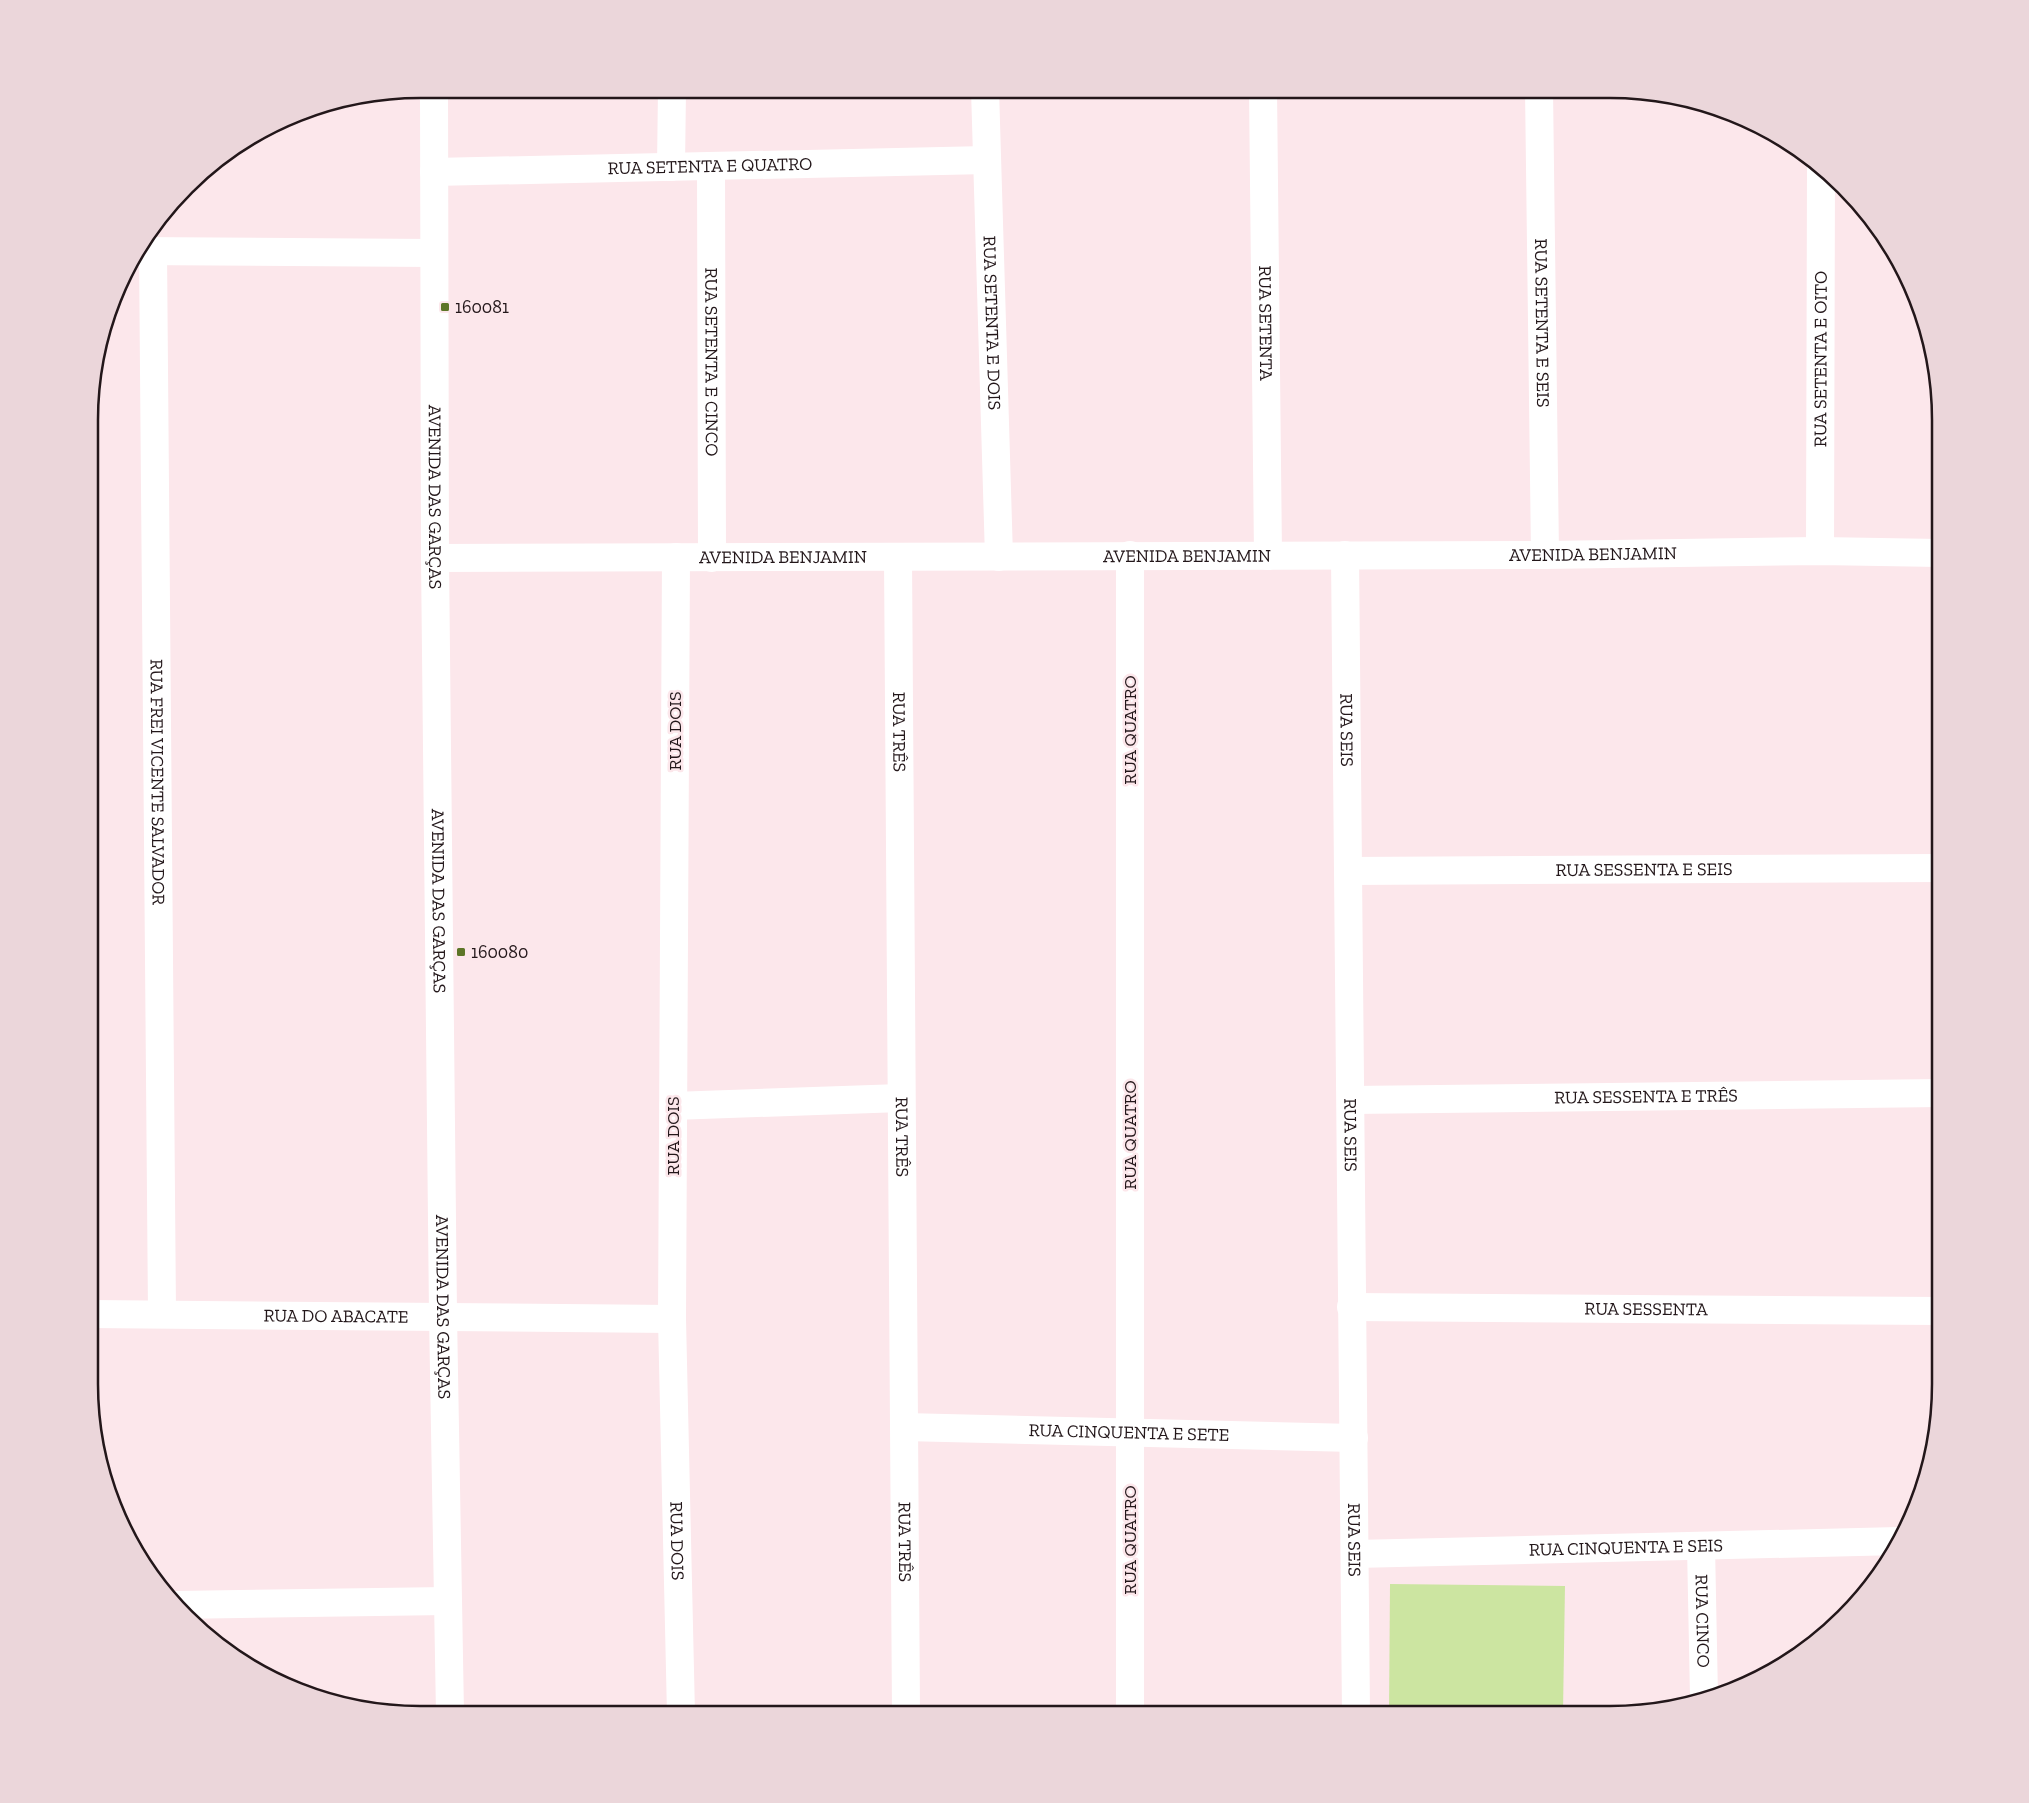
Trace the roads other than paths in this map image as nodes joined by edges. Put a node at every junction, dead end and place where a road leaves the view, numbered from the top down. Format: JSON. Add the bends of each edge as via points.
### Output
{"nodes":[{"id":1,"x":434,"y":98,"type":"edge"},
{"id":2,"x":672,"y":98,"type":"edge"},
{"id":3,"x":985,"y":98,"type":"edge"},
{"id":4,"x":1263,"y":98,"type":"edge"},
{"id":5,"x":1539,"y":98,"type":"edge"},
{"id":6,"x":987,"y":160,"type":"junction"},
{"id":7,"x":711,"y":166,"type":"junction"},
{"id":8,"x":671,"y":167,"type":"junction"},
{"id":9,"x":434,"y":172,"type":"junction"},
{"id":10,"x":1821,"y":176,"type":"edge"},
{"id":11,"x":145,"y":251,"type":"edge"},
{"id":12,"x":144,"y":253,"type":"edge"},
{"id":13,"x":433,"y":253,"type":"junction"},
{"id":14,"x":1820,"y":551,"type":"junction"},
{"id":15,"x":1932,"y":553,"type":"edge"},
{"id":16,"x":1130,"y":555,"type":"junction"},
{"id":17,"x":1345,"y":555,"type":"junction"},
{"id":18,"x":1545,"y":555,"type":"junction"},
{"id":19,"x":1268,"y":556,"type":"junction"},
{"id":20,"x":676,"y":557,"type":"junction"},
{"id":21,"x":999,"y":557,"type":"junction"},
{"id":22,"x":435,"y":558,"type":"junction"},
{"id":23,"x":712,"y":558,"type":"junction"},
{"id":24,"x":898,"y":558,"type":"junction"},
{"id":25,"x":1932,"y":868,"type":"edge"},
{"id":26,"x":1349,"y":871,"type":"junction"},
{"id":27,"x":1932,"y":1093,"type":"edge"},
{"id":28,"x":901,"y":1098,"type":"junction"},
{"id":29,"x":1351,"y":1100,"type":"junction"},
{"id":30,"x":672,"y":1106,"type":"junction"},
{"id":31,"x":1351,"y":1307,"type":"junction"},
{"id":32,"x":1932,"y":1311,"type":"edge"},
{"id":33,"x":162,"y":1313,"type":"junction"},
{"id":34,"x":98,"y":1314,"type":"edge"},
{"id":35,"x":443,"y":1315,"type":"junction"},
{"id":36,"x":672,"y":1318,"type":"junction"},
{"id":37,"x":904,"y":1428,"type":"junction"},
{"id":38,"x":1130,"y":1432,"type":"junction"},
{"id":39,"x":1354,"y":1438,"type":"junction"},
{"id":40,"x":1890,"y":1541,"type":"edge"},
{"id":41,"x":1701,"y":1546,"type":"junction"},
{"id":42,"x":1355,"y":1554,"type":"junction"},
{"id":43,"x":447,"y":1601,"type":"junction"},
{"id":44,"x":186,"y":1605,"type":"edge"},
{"id":45,"x":1704,"y":1691,"type":"edge"},
{"id":46,"x":450,"y":1706,"type":"edge"},
{"id":47,"x":681,"y":1706,"type":"edge"},
{"id":48,"x":906,"y":1706,"type":"edge"},
{"id":49,"x":1130,"y":1706,"type":"edge"},
{"id":50,"x":1356,"y":1706,"type":"edge"}],
"edges":[{"from":1,"to":9,"type":"street","name":"AVENIDA DAS GARÇAS"},
{"from":2,"to":8,"type":"street"},
{"from":3,"to":6,"type":"street","name":"RUA SETENTA E DOIS"},
{"from":4,"to":19,"type":"street","name":"RUA SETENTA"},
{"from":5,"to":18,"type":"street","name":"RUA SETENTA E SEIS"},
{"from":6,"to":7,"type":"street","name":"RUA SETENTA E QUATRO"},
{"from":6,"to":21,"type":"street","name":"RUA SETENTA E DOIS"},
{"from":7,"to":8,"type":"street","name":"RUA SETENTA E QUATRO"},
{"from":7,"to":23,"type":"street","name":"RUA SETENTA E CINCO"},
{"from":8,"to":9,"type":"street","name":"RUA SETENTA E QUATRO"},
{"from":9,"to":13,"type":"street","name":"AVENIDA DAS GARÇAS"},
{"from":10,"to":14,"type":"street","name":"RUA SETENTA E OITO"},
{"from":11,"to":13,"type":"street"},
{"from":12,"to":33,"type":"street","name":"RUA FREI VICENTE SALVADOR"},
{"from":13,"to":22,"type":"street","name":"AVENIDA DAS GARÇAS"},
{"from":14,"to":15,"type":"street","name":"AVENIDA BENJAMIN"},
{"from":14,"to":18,"type":"street","name":"AVENIDA BENJAMIN"},
{"from":16,"to":19,"type":"street","name":"AVENIDA BENJAMIN"},
{"from":16,"to":21,"type":"street","name":"AVENIDA BENJAMIN"},
{"from":16,"to":38,"type":"street","name":"RUA QUATRO"},
{"from":17,"to":18,"type":"street","name":"AVENIDA BENJAMIN"},
{"from":17,"to":19,"type":"street","name":"AVENIDA BENJAMIN"},
{"from":17,"to":26,"type":"street","name":"RUA SEIS"},
{"from":20,"to":22,"type":"street","name":"AVENIDA BENJAMIN"},
{"from":20,"to":23,"type":"street","name":"AVENIDA BENJAMIN"},
{"from":20,"to":30,"type":"street","name":"RUA DOIS"},
{"from":21,"to":24,"type":"street","name":"AVENIDA BENJAMIN"},
{"from":22,"to":35,"type":"street","name":"AVENIDA DAS GARÇAS"},
{"from":23,"to":24,"type":"street","name":"AVENIDA BENJAMIN"},
{"from":24,"to":28,"type":"street","name":"RUA TRÊS"},
{"from":25,"to":26,"type":"street","name":"RUA SESSENTA E SEIS"},
{"from":26,"to":29,"type":"street","name":"RUA SEIS"},
{"from":27,"to":29,"type":"street","name":"RUA SESSENTA E TRÊS"},
{"from":28,"to":30,"type":"street"},
{"from":28,"to":37,"type":"street","name":"RUA TRÊS"},
{"from":29,"to":31,"type":"street","name":"RUA SEIS"},
{"from":30,"to":36,"type":"street","name":"RUA DOIS"},
{"from":31,"to":32,"type":"street","name":"RUA SESSENTA"},
{"from":31,"to":39,"type":"street","name":"RUA SEIS"},
{"from":33,"to":34,"type":"street","name":"RUA DO ABACATE"},
{"from":33,"to":35,"type":"street","name":"RUA DO ABACATE"},
{"from":35,"to":36,"type":"street","name":"RUA DO ABACATE"},
{"from":35,"to":43,"type":"street","name":"AVENIDA DAS GARÇAS"},
{"from":36,"to":47,"type":"street","name":"RUA DOIS"},
{"from":37,"to":38,"type":"street","name":"RUA CINQUENTA E SETE"},
{"from":37,"to":48,"type":"street","name":"RUA TRÊS"},
{"from":38,"to":39,"type":"street","name":"RUA CINQUENTA E SETE"},
{"from":38,"to":49,"type":"street","name":"RUA QUATRO"},
{"from":39,"to":42,"type":"street","name":"RUA SEIS"},
{"from":40,"to":41,"type":"street","name":"RUA CINQUENTA E SEIS"},
{"from":41,"to":42,"type":"street","name":"RUA CINQUENTA E SEIS"},
{"from":41,"to":45,"type":"street","name":"RUA CINCO"},
{"from":42,"to":50,"type":"street","name":"RUA SEIS"},
{"from":43,"to":44,"type":"street"},
{"from":43,"to":46,"type":"street","name":"AVENIDA DAS GARÇAS"}]}
